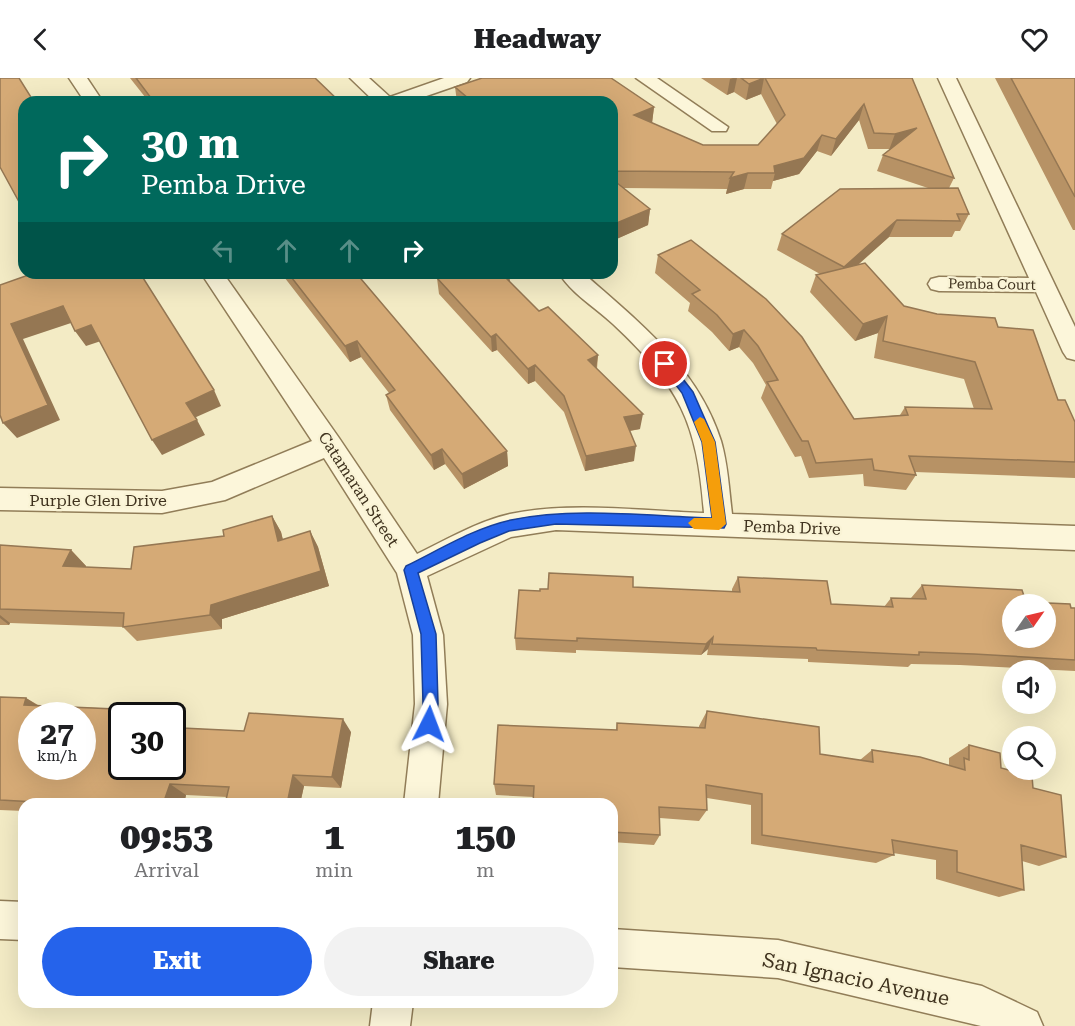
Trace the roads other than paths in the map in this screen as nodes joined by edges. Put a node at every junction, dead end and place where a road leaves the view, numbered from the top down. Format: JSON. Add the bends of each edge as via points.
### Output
{"nodes":[{"id":1,"x":78,"y":78,"type":"edge"},
{"id":2,"x":359,"y":78,"type":"edge"},
{"id":3,"x":461,"y":78,"type":"edge"},
{"id":4,"x":645,"y":78,"type":"edge"},
{"id":5,"x":947,"y":78,"type":"edge"},
{"id":6,"x":90,"y":96,"type":"edge"},
{"id":7,"x":378,"y":96,"type":"edge"},
{"id":8,"x":409,"y":96,"type":"edge"},
{"id":9,"x":719,"y":128,"type":"dead end"},
{"id":10,"x":216,"y":279,"type":"edge"},
{"id":11,"x":576,"y":279,"type":"edge"},
{"id":12,"x":939,"y":284,"type":"dead end"},
{"id":13,"x":1044,"y":285,"type":"junction"},
{"id":14,"x":1075,"y":352,"type":"edge"},
{"id":15,"x":330,"y":445,"type":"junction"},
{"id":16,"x":0,"y":500,"type":"edge"},
{"id":17,"x":719,"y":524,"type":"junction"},
{"id":18,"x":1075,"y":538,"type":"edge"},
{"id":19,"x":411,"y":570,"type":"junction"},
{"id":20,"x":422,"y":798,"type":"edge"},
{"id":21,"x":0,"y":920,"type":"edge"},
{"id":22,"x":18,"y":921,"type":"edge"},
{"id":23,"x":618,"y":948,"type":"edge"},
{"id":24,"x":392,"y":1008,"type":"edge"},
{"id":25,"x":981,"y":1016,"type":"edge"},
{"id":26,"x":390,"y":1026,"type":"edge"},
{"id":27,"x":1023,"y":1026,"type":"edge"}],
"edges":[{"from":1,"to":6,"type":"street"},
{"from":2,"to":7,"type":"street"},
{"from":3,"to":8,"type":"street"},
{"from":4,"to":9,"type":"street"},
{"from":5,"to":13,"type":"street"},
{"from":10,"to":15,"type":"street","name":"Catamaran Street"},
{"from":11,"to":17,"type":"street","via":[[654,351],[687,392],[708,442]]},
{"from":12,"to":13,"type":"street","name":"Pemba Court"},
{"from":13,"to":14,"type":"street"},
{"from":15,"to":16,"type":"street","name":"Purple Glen Drive","via":[[215,492],[162,502]]},
{"from":15,"to":19,"type":"street","name":"Catamaran Street"},
{"from":17,"to":18,"type":"street","name":"Pemba Drive"},
{"from":17,"to":19,"type":"street","name":"Pemba Drive","via":[[556,519],[509,526]]},
{"from":19,"to":20,"type":"street","name":"Catamaran Street","via":[[428,634],[431,704]]},
{"from":21,"to":22,"type":"street"},
{"from":23,"to":25,"type":"street","name":"San Ignacio Avenue","via":[[778,959]]},
{"from":24,"to":26,"type":"street"},
{"from":25,"to":27,"type":"street","name":"San Ignacio Avenue"}]}
